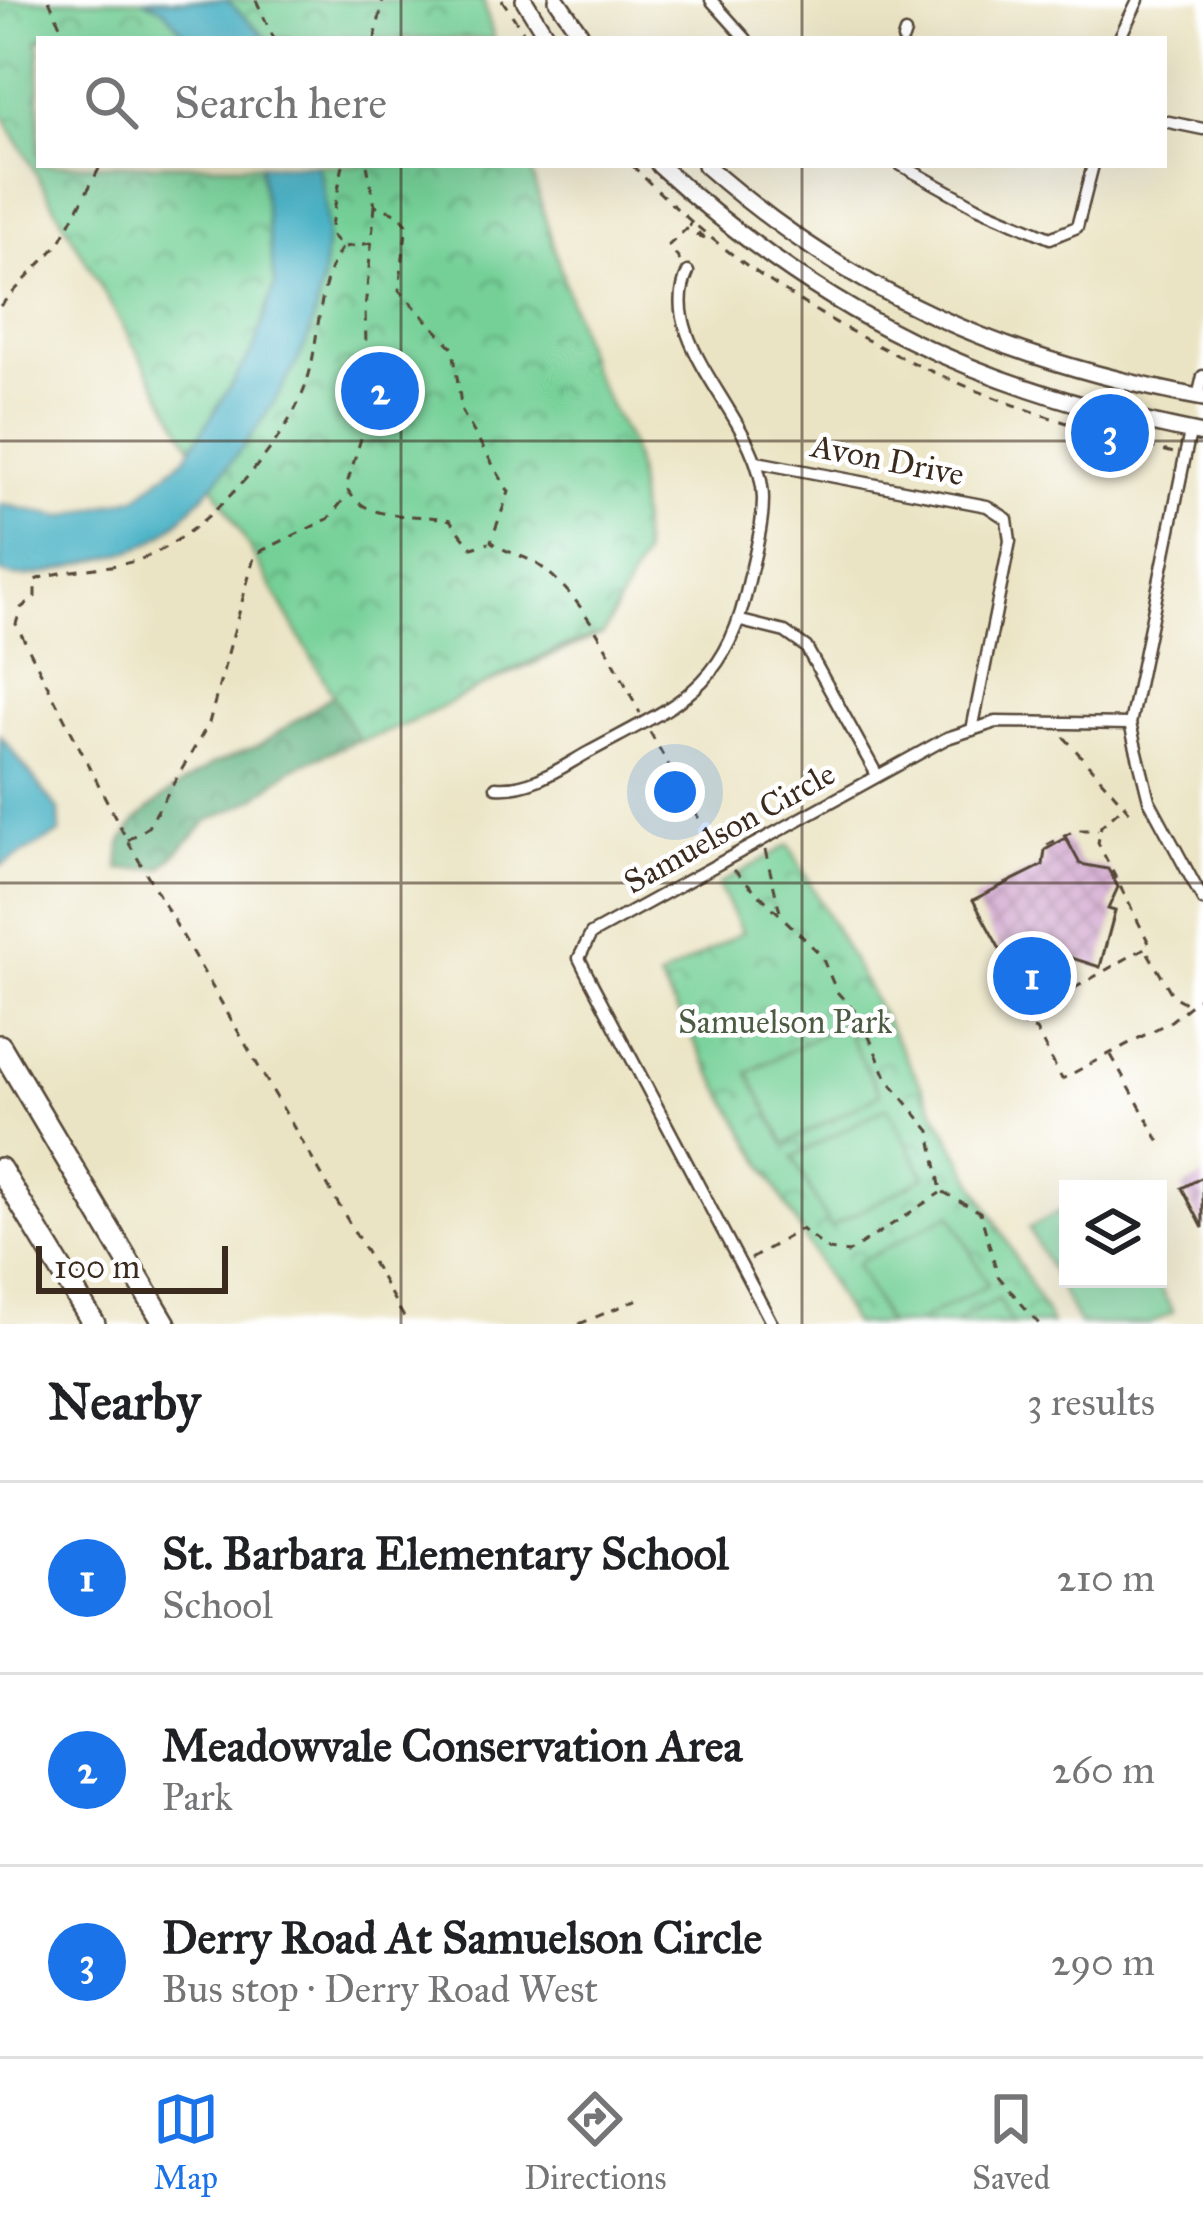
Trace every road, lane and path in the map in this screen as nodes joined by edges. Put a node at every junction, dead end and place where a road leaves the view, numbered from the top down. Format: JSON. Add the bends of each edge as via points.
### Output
{"nodes":[{"id":1,"x":50,"y":0,"type":"edge"},
{"id":2,"x":256,"y":0,"type":"edge"},
{"id":3,"x":383,"y":0,"type":"edge"},
{"id":4,"x":502,"y":0,"type":"edge"},
{"id":5,"x":524,"y":0,"type":"edge"},
{"id":6,"x":557,"y":0,"type":"edge"},
{"id":7,"x":711,"y":0,"type":"edge"},
{"id":8,"x":1138,"y":0,"type":"edge"},
{"id":9,"x":65,"y":36,"type":"edge"},
{"id":10,"x":273,"y":36,"type":"edge"},
{"id":11,"x":376,"y":36,"type":"edge"},
{"id":12,"x":526,"y":36,"type":"edge"},
{"id":13,"x":546,"y":36,"type":"edge"},
{"id":14,"x":582,"y":36,"type":"edge"},
{"id":15,"x":743,"y":36,"type":"edge"},
{"id":16,"x":1120,"y":36,"type":"edge"},
{"id":17,"x":1167,"y":122,"type":"edge"},
{"id":18,"x":1203,"y":129,"type":"edge"},
{"id":19,"x":98,"y":168,"type":"edge"},
{"id":20,"x":342,"y":168,"type":"edge"},
{"id":21,"x":368,"y":168,"type":"edge"},
{"id":22,"x":663,"y":168,"type":"edge"},
{"id":23,"x":709,"y":168,"type":"edge"},
{"id":24,"x":906,"y":168,"type":"edge"},
{"id":25,"x":1092,"y":168,"type":"edge"},
{"id":26,"x":375,"y":206,"type":"junction"},
{"id":27,"x":692,"y":221,"type":"dead end"},
{"id":28,"x":372,"y":243,"type":"junction"},
{"id":29,"x":343,"y":248,"type":"junction"},
{"id":30,"x":688,"y":272,"type":"joint"},
{"id":31,"x":0,"y":307,"type":"edge"},
{"id":32,"x":1203,"y":376,"type":"edge"},
{"id":33,"x":1201,"y":398,"type":"edge"},
{"id":34,"x":1196,"y":433,"type":"edge"},
{"id":35,"x":757,"y":461,"type":"junction"},
{"id":36,"x":348,"y":492,"type":"junction"},
{"id":37,"x":490,"y":542,"type":"junction"},
{"id":38,"x":741,"y":621,"type":"junction"},
{"id":39,"x":641,"y":716,"type":"dead end"},
{"id":40,"x":1053,"y":722,"type":"junction"},
{"id":41,"x":1130,"y":724,"type":"junction"},
{"id":42,"x":649,"y":730,"type":"dead end"},
{"id":43,"x":972,"y":730,"type":"junction"},
{"id":44,"x":878,"y":776,"type":"junction"},
{"id":45,"x":496,"y":788,"type":"dead end"},
{"id":46,"x":1126,"y":804,"type":"junction"},
{"id":47,"x":1130,"y":812,"type":"dead end"},
{"id":48,"x":1100,"y":830,"type":"junction"},
{"id":49,"x":127,"y":840,"type":"junction"},
{"id":50,"x":760,"y":840,"type":"junction"},
{"id":51,"x":1046,"y":845,"type":"dead end"},
{"id":52,"x":718,"y":854,"type":"dead end"},
{"id":53,"x":730,"y":865,"type":"dead end"},
{"id":54,"x":1203,"y":900,"type":"edge"},
{"id":55,"x":781,"y":918,"type":"junction"},
{"id":56,"x":1147,"y":951,"type":"junction"},
{"id":57,"x":1203,"y":995,"type":"edge"},
{"id":58,"x":1025,"y":1002,"type":"dead end"},
{"id":59,"x":1189,"y":1006,"type":"junction"},
{"id":60,"x":1016,"y":1023,"type":"dead end"},
{"id":61,"x":0,"y":1046,"type":"edge"},
{"id":62,"x":1110,"y":1053,"type":"junction"},
{"id":63,"x":1160,"y":1142,"type":"dead end"},
{"id":64,"x":0,"y":1169,"type":"edge"},
{"id":65,"x":941,"y":1191,"type":"junction"},
{"id":66,"x":740,"y":1266,"type":"junction"},
{"id":67,"x":641,"y":1298,"type":"dead end"},
{"id":68,"x":94,"y":1324,"type":"edge"},
{"id":69,"x":165,"y":1324,"type":"edge"},
{"id":70,"x":408,"y":1324,"type":"edge"},
{"id":71,"x":579,"y":1324,"type":"edge"},
{"id":72,"x":772,"y":1324,"type":"edge"},
{"id":73,"x":1039,"y":1324,"type":"edge"}],
"edges":[{"from":1,"to":9,"type":"path"},
{"from":2,"to":10,"type":"path"},
{"from":3,"to":11,"type":"path"},
{"from":4,"to":12,"type":"path"},
{"from":5,"to":13,"type":"main road"},
{"from":6,"to":14,"type":"main road"},
{"from":7,"to":15,"type":"street"},
{"from":8,"to":16,"type":"street"},
{"from":17,"to":18,"type":"street"},
{"from":19,"to":31,"type":"path","via":[[59,244]]},
{"from":20,"to":29,"type":"path","via":[[331,235]]},
{"from":21,"to":26,"type":"path"},
{"from":22,"to":34,"type":"main road","via":[[786,271],[906,340],[1041,397]]},
{"from":23,"to":33,"type":"main road","via":[[805,247],[940,322],[1052,364]]},
{"from":24,"to":25,"type":"street","via":[[1050,238],[1077,227]]},
{"from":26,"to":28,"type":"path"},
{"from":26,"to":37,"type":"path","via":[[405,220],[399,290],[452,347],[462,412],[504,478],[508,492]]},
{"from":27,"to":30,"type":"path","via":[[706,244],[686,229],[669,244]]},
{"from":28,"to":29,"type":"path"},
{"from":28,"to":36,"type":"path","via":[[368,416]]},
{"from":29,"to":49,"type":"path","via":[[332,261],[303,401],[230,498],[147,556],[35,580],[35,597],[21,608],[16,624],[26,648]]},
{"from":30,"to":35,"type":"street","via":[[678,297],[690,339]]},
{"from":32,"to":33,"type":"street"},
{"from":34,"to":41,"type":"street"},
{"from":35,"to":38,"type":"street","via":[[762,520]]},
{"from":35,"to":43,"type":"street","name":"Avon Drive","via":[[987,506],[1006,519],[1010,541]]},
{"from":36,"to":37,"type":"path","via":[[399,518],[450,520],[472,548]]},
{"from":36,"to":49,"type":"path","via":[[328,519],[255,554],[209,723],[148,826]]},
{"from":37,"to":39,"type":"path","via":[[564,587]]},
{"from":38,"to":44,"type":"street","via":[[785,632],[806,647]]},
{"from":38,"to":45,"type":"street","via":[[715,670],[672,707],[536,781]]},
{"from":40,"to":41,"type":"street","name":"Samuelson Circle"},
{"from":40,"to":43,"type":"street","name":"Samuelson Circle"},
{"from":40,"to":46,"type":"path"},
{"from":41,"to":54,"type":"street","via":[[1140,780]]},
{"from":42,"to":52,"type":"path"},
{"from":43,"to":44,"type":"street","name":"Samuelson Circle"},
{"from":44,"to":50,"type":"street","name":"Samuelson Circle"},
{"from":46,"to":47,"type":"path"},
{"from":46,"to":48,"type":"path"},
{"from":48,"to":51,"type":"path","via":[[1076,830]]},
{"from":48,"to":56,"type":"path","via":[[1098,843]]},
{"from":49,"to":70,"type":"path"},
{"from":50,"to":55,"type":"path"},
{"from":50,"to":66,"type":"street","name":"Samuelson Circle","via":[[591,934],[579,958]]},
{"from":53,"to":55,"type":"path"},
{"from":55,"to":65,"type":"path","via":[[821,956],[887,1079],[930,1131]]},
{"from":56,"to":58,"type":"path","via":[[1043,1006]]},
{"from":56,"to":59,"type":"path"},
{"from":57,"to":59,"type":"path"},
{"from":59,"to":62,"type":"path"},
{"from":60,"to":62,"type":"path","via":[[1036,1030],[1062,1079]]},
{"from":61,"to":69,"type":"highway"},
{"from":62,"to":63,"type":"path"},
{"from":64,"to":68,"type":"highway"},
{"from":65,"to":66,"type":"path","via":[[848,1253],[829,1250],[801,1228]]},
{"from":65,"to":73,"type":"path","via":[[980,1212],[998,1276]]},
{"from":66,"to":72,"type":"street","name":"Samuelson Circle"},
{"from":67,"to":71,"type":"path"}]}
